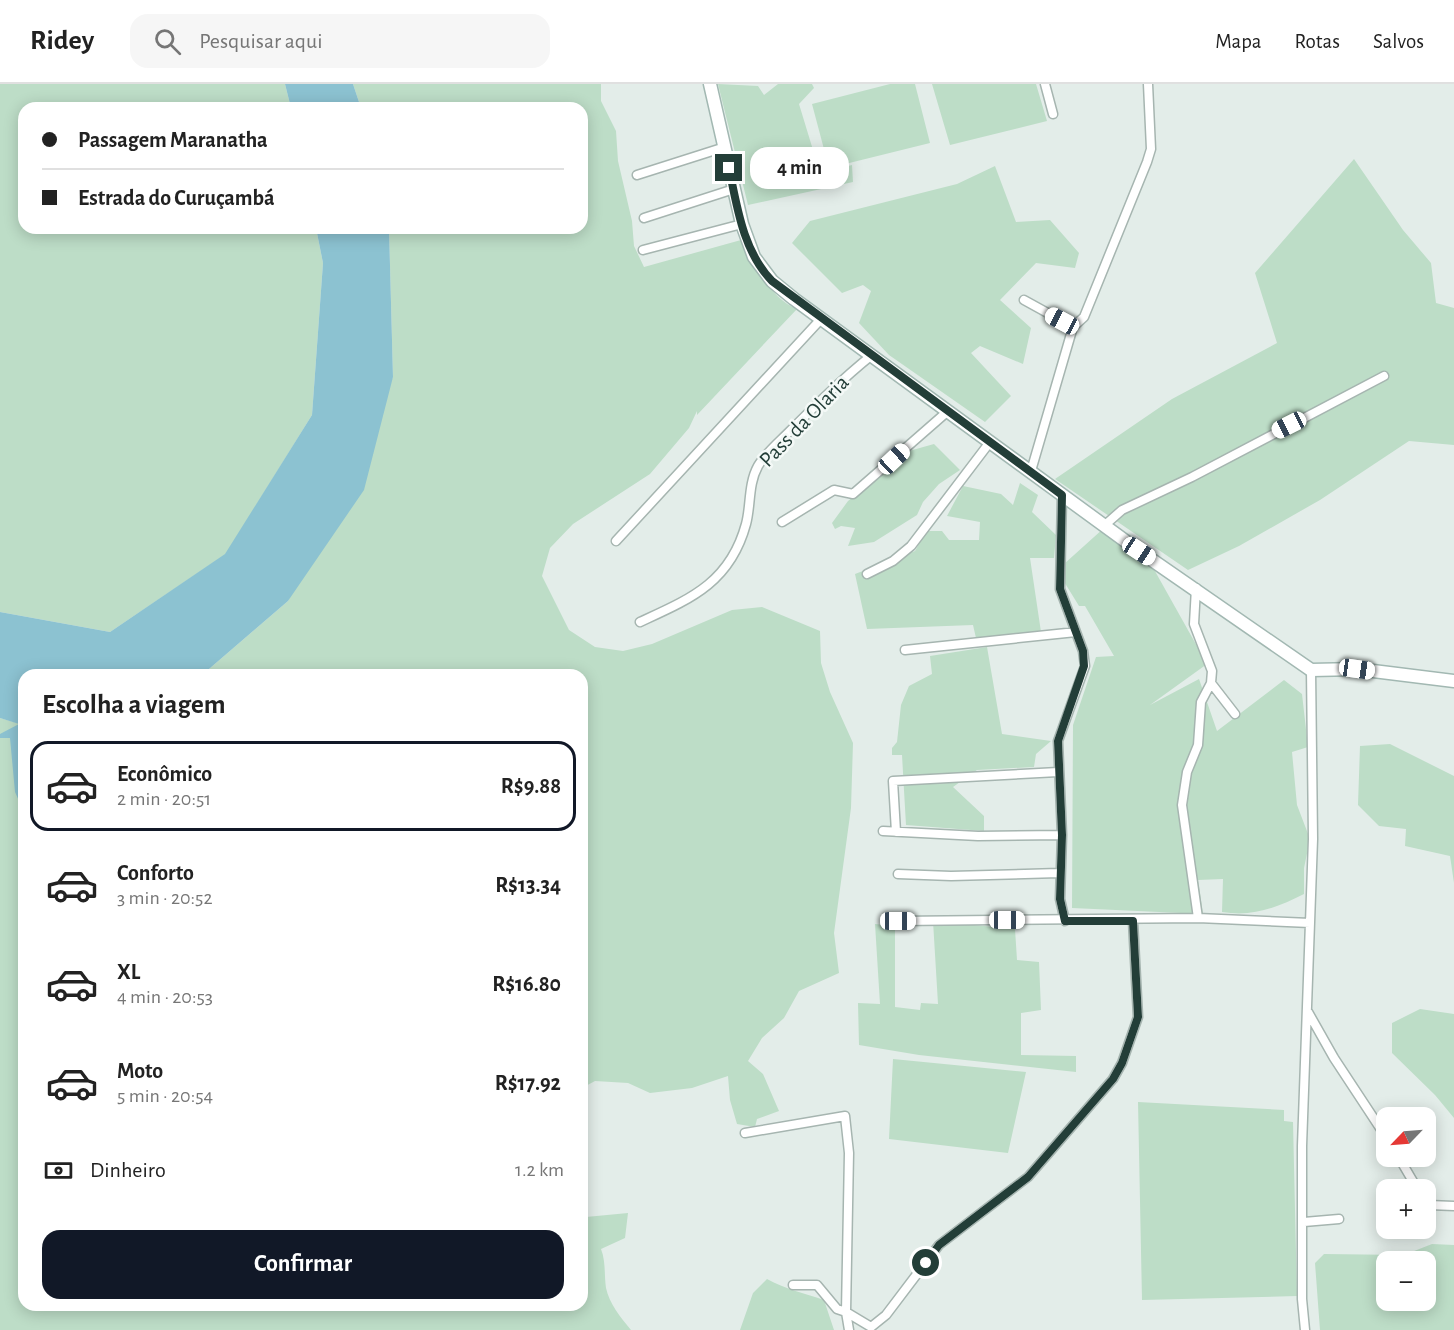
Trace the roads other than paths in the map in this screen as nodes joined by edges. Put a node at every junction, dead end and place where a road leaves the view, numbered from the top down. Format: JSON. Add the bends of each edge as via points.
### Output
{"nodes":[{"id":1,"x":710,"y":84,"type":"edge"},
{"id":2,"x":1046,"y":84,"type":"edge"},
{"id":3,"x":1148,"y":84,"type":"edge"},
{"id":4,"x":1053,"y":114,"type":"dead end"},
{"id":5,"x":725,"y":147,"type":"junction"},
{"id":6,"x":637,"y":175,"type":"dead end"},
{"id":7,"x":734,"y":189,"type":"junction"},
{"id":8,"x":644,"y":219,"type":"dead end"},
{"id":9,"x":742,"y":224,"type":"junction"},
{"id":10,"x":643,"y":250,"type":"dead end"},
{"id":11,"x":1024,"y":300,"type":"dead end"},
{"id":12,"x":821,"y":319,"type":"junction"},
{"id":13,"x":1073,"y":327,"type":"junction"},
{"id":14,"x":872,"y":355,"type":"junction"},
{"id":15,"x":1384,"y":376,"type":"dead end"},
{"id":16,"x":948,"y":411,"type":"junction"},
{"id":17,"x":990,"y":442,"type":"junction"},
{"id":18,"x":1030,"y":471,"type":"junction"},
{"id":19,"x":1062,"y":495,"type":"junction"},
{"id":20,"x":782,"y":522,"type":"dead end"},
{"id":21,"x":1105,"y":525,"type":"junction"},
{"id":22,"x":616,"y":541,"type":"dead end"},
{"id":23,"x":867,"y":574,"type":"dead end"},
{"id":24,"x":1196,"y":588,"type":"junction"},
{"id":25,"x":640,"y":622,"type":"dead end"},
{"id":26,"x":1076,"y":632,"type":"junction"},
{"id":27,"x":905,"y":650,"type":"dead end"},
{"id":28,"x":1311,"y":670,"type":"junction"},
{"id":29,"x":1454,"y":681,"type":"edge"},
{"id":30,"x":1211,"y":683,"type":"junction"},
{"id":31,"x":1235,"y":714,"type":"dead end"},
{"id":32,"x":1058,"y":772,"type":"junction"},
{"id":33,"x":883,"y":831,"type":"dead end"},
{"id":34,"x":896,"y":832,"type":"junction"},
{"id":35,"x":1062,"y":835,"type":"junction"},
{"id":36,"x":1059,"y":873,"type":"junction"},
{"id":37,"x":898,"y":874,"type":"dead end"},
{"id":38,"x":1198,"y":918,"type":"junction"},
{"id":39,"x":898,"y":921,"type":"dead end"},
{"id":40,"x":1065,"y":921,"type":"junction"},
{"id":41,"x":1133,"y":921,"type":"junction"},
{"id":42,"x":1310,"y":923,"type":"junction"},
{"id":43,"x":1308,"y":1011,"type":"junction"},
{"id":44,"x":1376,"y":1122,"type":"edge"},
{"id":45,"x":745,"y":1133,"type":"dead end"},
{"id":46,"x":1436,"y":1205,"type":"edge"},
{"id":47,"x":1454,"y":1206,"type":"edge"},
{"id":48,"x":1339,"y":1219,"type":"dead end"},
{"id":49,"x":1304,"y":1222,"type":"junction"},
{"id":50,"x":793,"y":1285,"type":"dead end"},
{"id":51,"x":846,"y":1312,"type":"junction"},
{"id":52,"x":849,"y":1330,"type":"edge"},
{"id":53,"x":1305,"y":1330,"type":"edge"}],
"edges":[{"from":1,"to":5,"type":"street"},
{"from":2,"to":4,"type":"street"},
{"from":3,"to":13,"type":"street","via":[[1151,149],[1147,162],[1084,317]]},
{"from":5,"to":6,"type":"street"},
{"from":5,"to":7,"type":"street"},
{"from":7,"to":8,"type":"street"},
{"from":7,"to":9,"type":"street"},
{"from":9,"to":10,"type":"street"},
{"from":9,"to":12,"type":"street","via":[[759,268]]},
{"from":11,"to":13,"type":"street"},
{"from":12,"to":14,"type":"street"},
{"from":12,"to":22,"type":"street"},
{"from":13,"to":18,"type":"street"},
{"from":14,"to":16,"type":"street"},
{"from":14,"to":25,"type":"street","name":"Pass da Olaria","via":[[819,402],[757,467],[746,525],[719,576],[696,596]]},
{"from":15,"to":21,"type":"street","via":[[1122,510]]},
{"from":16,"to":17,"type":"street"},
{"from":16,"to":20,"type":"street","via":[[853,494],[834,490]]},
{"from":17,"to":18,"type":"street"},
{"from":17,"to":23,"type":"street","via":[[911,546]]},
{"from":18,"to":19,"type":"street"},
{"from":19,"to":21,"type":"street"},
{"from":19,"to":26,"type":"street","via":[[1060,589]]},
{"from":21,"to":24,"type":"street"},
{"from":24,"to":28,"type":"street"},
{"from":24,"to":30,"type":"street","via":[[1194,624],[1210,662]]},
{"from":26,"to":27,"type":"street"},
{"from":26,"to":32,"type":"street","via":[[1084,666],[1058,741]]},
{"from":28,"to":29,"type":"street","via":[[1357,669]]},
{"from":28,"to":42,"type":"street"},
{"from":30,"to":31,"type":"street"},
{"from":30,"to":38,"type":"street","via":[[1201,702],[1198,745],[1187,772],[1182,804]]},
{"from":32,"to":34,"type":"street","via":[[893,782]]},
{"from":32,"to":35,"type":"street"},
{"from":33,"to":34,"type":"street"},
{"from":34,"to":35,"type":"street"},
{"from":35,"to":36,"type":"street"},
{"from":36,"to":37,"type":"street"},
{"from":36,"to":40,"type":"street"},
{"from":38,"to":41,"type":"street"},
{"from":38,"to":42,"type":"street"},
{"from":39,"to":40,"type":"street"},
{"from":40,"to":41,"type":"street"},
{"from":41,"to":51,"type":"street","via":[[1138,1017],[1113,1079],[1028,1177],[939,1245],[886,1315],[871,1327]]},
{"from":42,"to":43,"type":"street"},
{"from":43,"to":44,"type":"street"},
{"from":43,"to":49,"type":"street","via":[[1302,1146]]},
{"from":45,"to":51,"type":"street","via":[[846,1116]]},
{"from":46,"to":47,"type":"street"},
{"from":48,"to":49,"type":"street"},
{"from":49,"to":53,"type":"street"},
{"from":50,"to":51,"type":"street","via":[[817,1285],[837,1309]]},
{"from":51,"to":52,"type":"street"}]}
